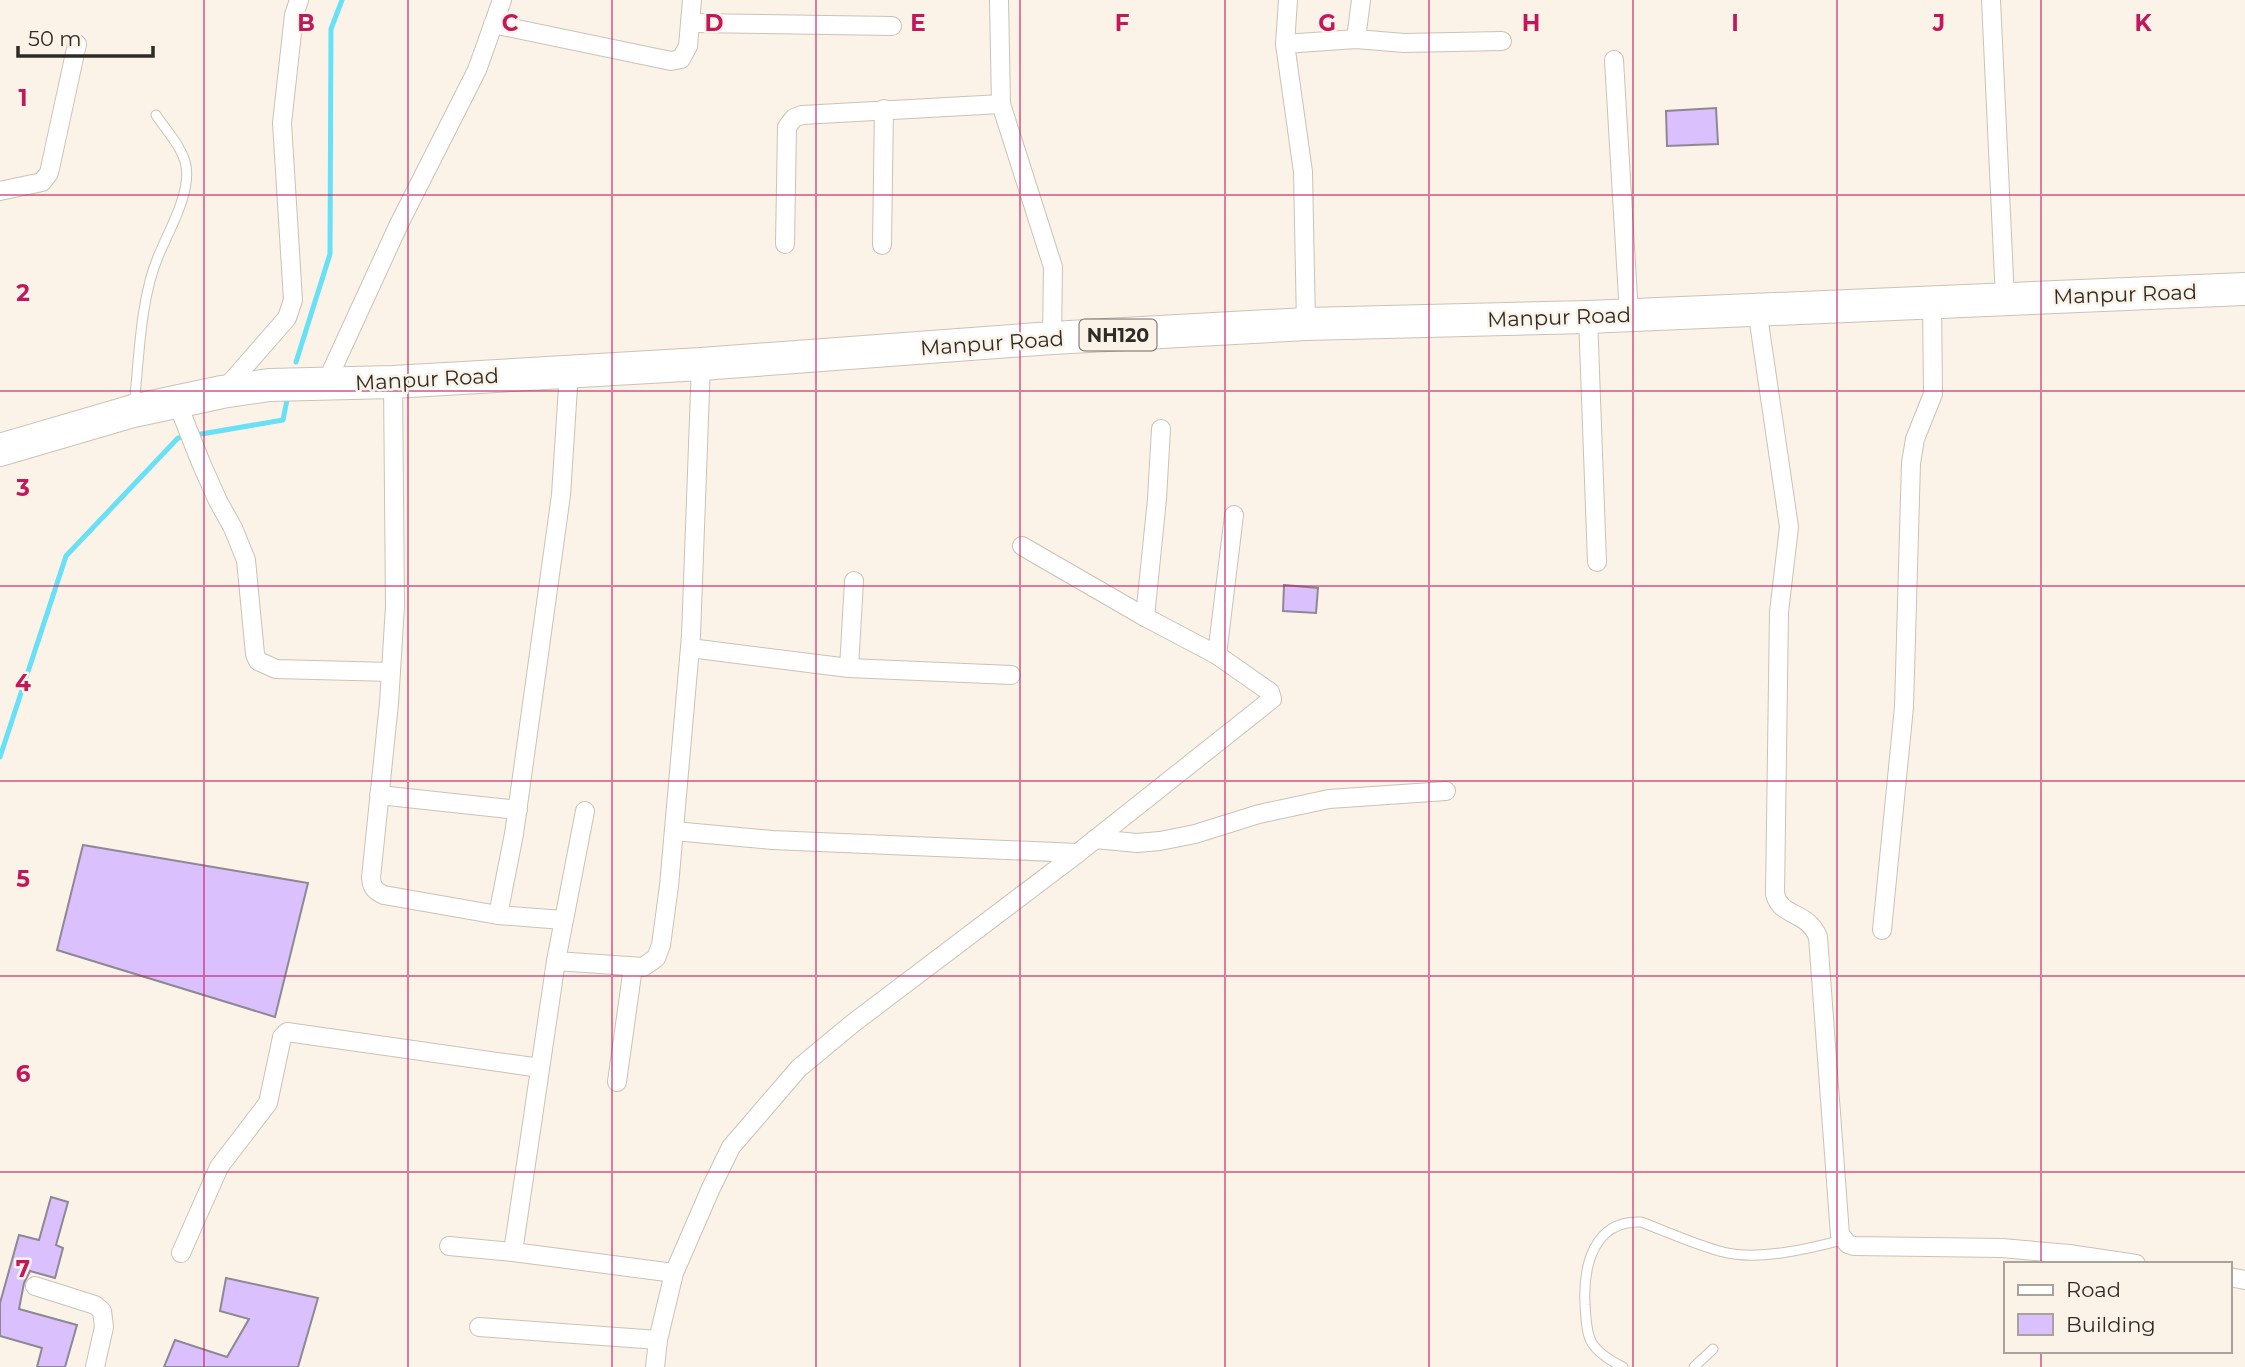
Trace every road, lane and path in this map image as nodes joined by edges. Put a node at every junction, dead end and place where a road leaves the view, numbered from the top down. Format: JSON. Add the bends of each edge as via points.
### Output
{"nodes":[{"id":1,"x":299,"y":0,"type":"edge"},
{"id":2,"x":502,"y":0,"type":"edge"},
{"id":3,"x":692,"y":0,"type":"edge"},
{"id":4,"x":999,"y":0,"type":"edge"},
{"id":5,"x":1288,"y":0,"type":"edge"},
{"id":6,"x":1361,"y":0,"type":"edge"},
{"id":7,"x":1991,"y":0,"type":"edge"},
{"id":8,"x":691,"y":23,"type":"junction"},
{"id":9,"x":493,"y":24,"type":"junction"},
{"id":10,"x":892,"y":26,"type":"dead end"},
{"id":11,"x":1356,"y":39,"type":"junction"},
{"id":12,"x":1502,"y":41,"type":"dead end"},
{"id":13,"x":77,"y":44,"type":"dead end"},
{"id":14,"x":1286,"y":44,"type":"junction"},
{"id":15,"x":1614,"y":60,"type":"dead end"},
{"id":16,"x":1001,"y":104,"type":"junction"},
{"id":17,"x":884,"y":109,"type":"junction"},
{"id":18,"x":156,"y":115,"type":"dead end"},
{"id":19,"x":0,"y":191,"type":"edge"},
{"id":20,"x":785,"y":244,"type":"dead end"},
{"id":21,"x":882,"y":245,"type":"dead end"},
{"id":22,"x":2245,"y":289,"type":"edge"},
{"id":23,"x":2005,"y":299,"type":"junction"},
{"id":24,"x":1932,"y":302,"type":"junction"},
{"id":25,"x":1757,"y":309,"type":"junction"},
{"id":26,"x":1629,"y":314,"type":"junction"},
{"id":27,"x":1588,"y":317,"type":"junction"},
{"id":28,"x":1306,"y":324,"type":"junction"},
{"id":29,"x":1052,"y":338,"type":"junction"},
{"id":30,"x":701,"y":364,"type":"junction"},
{"id":31,"x":569,"y":372,"type":"junction"},
{"id":32,"x":393,"y":382,"type":"junction"},
{"id":33,"x":326,"y":383,"type":"junction"},
{"id":34,"x":222,"y":392,"type":"junction"},
{"id":35,"x":181,"y":410,"type":"junction"},
{"id":36,"x":133,"y":411,"type":"junction"},
{"id":37,"x":1161,"y":429,"type":"dead end"},
{"id":38,"x":0,"y":450,"type":"edge"},
{"id":39,"x":1234,"y":515,"type":"dead end"},
{"id":40,"x":1022,"y":546,"type":"dead end"},
{"id":41,"x":1597,"y":562,"type":"dead end"},
{"id":42,"x":855,"y":581,"type":"dead end"},
{"id":43,"x":1145,"y":617,"type":"junction"},
{"id":44,"x":690,"y":648,"type":"junction"},
{"id":45,"x":1217,"y":654,"type":"junction"},
{"id":46,"x":849,"y":668,"type":"junction"},
{"id":47,"x":391,"y":672,"type":"junction"},
{"id":48,"x":1011,"y":675,"type":"dead end"},
{"id":49,"x":1446,"y":792,"type":"dead end"},
{"id":50,"x":379,"y":796,"type":"junction"},
{"id":51,"x":517,"y":810,"type":"junction"},
{"id":52,"x":585,"y":811,"type":"dead end"},
{"id":53,"x":674,"y":831,"type":"junction"},
{"id":54,"x":1095,"y":839,"type":"junction"},
{"id":55,"x":1078,"y":853,"type":"junction"},
{"id":56,"x":498,"y":915,"type":"junction"},
{"id":57,"x":563,"y":920,"type":"junction"},
{"id":58,"x":1882,"y":930,"type":"dead end"},
{"id":59,"x":556,"y":961,"type":"junction"},
{"id":60,"x":633,"y":967,"type":"junction"},
{"id":61,"x":540,"y":1068,"type":"junction"},
{"id":62,"x":617,"y":1082,"type":"dead end"},
{"id":63,"x":1842,"y":1240,"type":"junction"},
{"id":64,"x":449,"y":1246,"type":"dead end"},
{"id":65,"x":513,"y":1252,"type":"junction"},
{"id":66,"x":181,"y":1253,"type":"dead end"},
{"id":67,"x":2123,"y":1262,"type":"edge"},
{"id":68,"x":674,"y":1273,"type":"junction"},
{"id":69,"x":35,"y":1286,"type":"dead end"},
{"id":70,"x":479,"y":1327,"type":"dead end"},
{"id":71,"x":658,"y":1340,"type":"junction"},
{"id":72,"x":1713,"y":1349,"type":"dead end"},
{"id":73,"x":94,"y":1367,"type":"edge"},
{"id":74,"x":655,"y":1367,"type":"edge"},
{"id":75,"x":1623,"y":1367,"type":"edge"},
{"id":76,"x":1694,"y":1367,"type":"edge"}],
"edges":[{"from":1,"to":34,"type":"street","via":[[282,123],[293,300],[287,318]]},
{"from":2,"to":9,"type":"street"},
{"from":3,"to":8,"type":"street"},
{"from":4,"to":16,"type":"street"},
{"from":5,"to":14,"type":"street"},
{"from":6,"to":11,"type":"street"},
{"from":7,"to":23,"type":"street"},
{"from":8,"to":9,"type":"street","via":[[685,53],[671,61]]},
{"from":8,"to":10,"type":"street"},
{"from":9,"to":33,"type":"street","via":[[477,70]]},
{"from":11,"to":12,"type":"street"},
{"from":11,"to":14,"type":"street"},
{"from":13,"to":19,"type":"street","via":[[49,173],[42,182]]},
{"from":14,"to":28,"type":"street","via":[[1303,172]]},
{"from":15,"to":26,"type":"street"},
{"from":16,"to":17,"type":"street"},
{"from":16,"to":29,"type":"street","via":[[1053,267]]},
{"from":17,"to":20,"type":"street","via":[[802,115],[789,122]]},
{"from":17,"to":21,"type":"street"},
{"from":18,"to":36,"type":"lane","via":[[180,151],[186,176],[174,222],[149,284]]},
{"from":22,"to":23,"type":"highway","name":"Manpur Road","number":"NH120"},
{"from":23,"to":24,"type":"highway","name":"Manpur Road","number":"NH120"},
{"from":24,"to":25,"type":"highway","name":"Manpur Road","number":"NH120"},
{"from":24,"to":58,"type":"street","via":[[1933,394],[1912,450],[1904,707]]},
{"from":25,"to":26,"type":"highway","name":"Manpur Road","number":"NH120"},
{"from":25,"to":63,"type":"street","via":[[1789,527],[1779,612],[1775,894],[1786,910],[1814,926],[1818,937]]},
{"from":26,"to":27,"type":"highway","name":"Manpur Road","number":"NH120"},
{"from":27,"to":28,"type":"highway","name":"Manpur Road","number":"NH120"},
{"from":27,"to":41,"type":"street"},
{"from":28,"to":29,"type":"highway","name":"Manpur Road","number":"NH120"},
{"from":29,"to":30,"type":"highway","name":"Manpur Road","number":"NH120"},
{"from":30,"to":31,"type":"highway","name":"Manpur Road","number":"NH120"},
{"from":30,"to":44,"type":"street"},
{"from":31,"to":32,"type":"highway","name":"Manpur Road","number":"NH120"},
{"from":31,"to":51,"type":"street","via":[[561,495]]},
{"from":32,"to":33,"type":"highway","name":"Manpur Road","number":"NH120"},
{"from":32,"to":47,"type":"street","via":[[395,606]]},
{"from":33,"to":34,"type":"highway","name":"Manpur Road","number":"NH120"},
{"from":34,"to":35,"type":"highway","name":"Manpur Road","number":"NH120"},
{"from":35,"to":36,"type":"highway","name":"Manpur Road","number":"NH120"},
{"from":35,"to":47,"type":"street","via":[[246,560],[258,661],[276,669]]},
{"from":36,"to":38,"type":"highway","name":"Manpur Road","number":"NH120"},
{"from":37,"to":43,"type":"street"},
{"from":39,"to":45,"type":"street"},
{"from":40,"to":43,"type":"street"},
{"from":42,"to":46,"type":"street"},
{"from":43,"to":45,"type":"street"},
{"from":44,"to":46,"type":"street"},
{"from":44,"to":53,"type":"street"},
{"from":45,"to":54,"type":"street","via":[[1270,692],[1270,703]]},
{"from":46,"to":48,"type":"street"},
{"from":47,"to":50,"type":"street"},
{"from":49,"to":54,"type":"street","via":[[1329,799],[1160,841]]},
{"from":50,"to":51,"type":"street"},
{"from":50,"to":56,"type":"street","via":[[371,878],[376,891]]},
{"from":51,"to":56,"type":"street"},
{"from":52,"to":57,"type":"street"},
{"from":53,"to":55,"type":"street","via":[[772,840]]},
{"from":53,"to":60,"type":"street","via":[[660,945],[650,963]]},
{"from":54,"to":55,"type":"street"},
{"from":55,"to":68,"type":"street","via":[[799,1069],[731,1147]]},
{"from":56,"to":57,"type":"street"},
{"from":57,"to":59,"type":"street"},
{"from":59,"to":60,"type":"street"},
{"from":59,"to":61,"type":"street"},
{"from":60,"to":62,"type":"street"},
{"from":61,"to":65,"type":"street"},
{"from":61,"to":66,"type":"street","via":[[286,1032],[268,1103],[219,1167]]},
{"from":63,"to":67,"type":"street","via":[[1854,1246],[2016,1249]]},
{"from":63,"to":75,"type":"lane","via":[[1810,1248],[1739,1254],[1641,1222],[1618,1225],[1588,1257],[1584,1289],[1593,1344]]},
{"from":64,"to":65,"type":"street"},
{"from":65,"to":68,"type":"street"},
{"from":68,"to":71,"type":"street"},
{"from":69,"to":73,"type":"street","via":[[102,1311],[104,1328]]},
{"from":70,"to":71,"type":"street"},
{"from":71,"to":74,"type":"street"},
{"from":72,"to":76,"type":"lane"}]}
